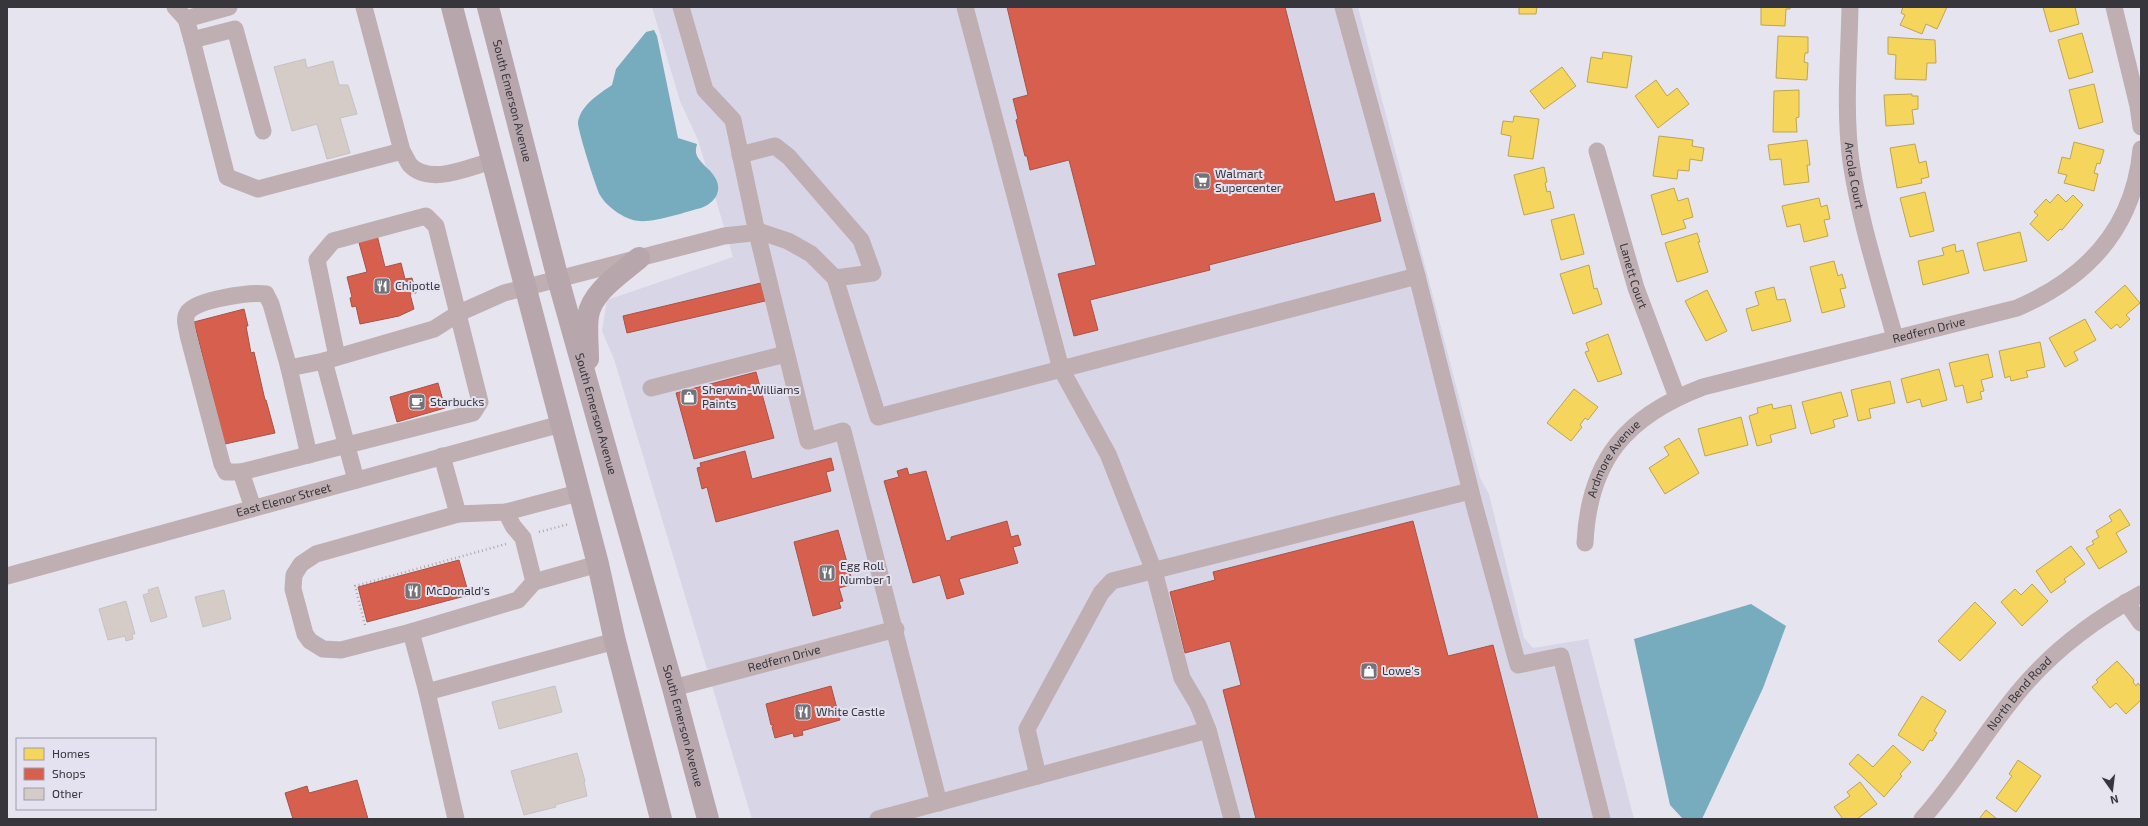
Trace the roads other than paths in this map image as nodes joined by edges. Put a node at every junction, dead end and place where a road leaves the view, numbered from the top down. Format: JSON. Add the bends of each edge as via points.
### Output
{"nodes":[{"id":1,"x":229,"y":7,"type":"edge"},
{"id":2,"x":364,"y":7,"type":"edge"},
{"id":3,"x":452,"y":7,"type":"edge"},
{"id":4,"x":488,"y":7,"type":"edge"},
{"id":5,"x":681,"y":7,"type":"edge"},
{"id":6,"x":965,"y":7,"type":"edge"},
{"id":7,"x":1344,"y":7,"type":"edge"},
{"id":8,"x":1850,"y":7,"type":"edge"},
{"id":9,"x":2114,"y":7,"type":"edge"},
{"id":10,"x":180,"y":13,"type":"edge"},
{"id":11,"x":192,"y":40,"type":"junction"},
{"id":12,"x":2141,"y":127,"type":"edge"},
{"id":13,"x":263,"y":131,"type":"dead end"},
{"id":14,"x":2141,"y":149,"type":"edge"},
{"id":15,"x":402,"y":151,"type":"junction"},
{"id":16,"x":1597,"y":151,"type":"dead end"},
{"id":17,"x":740,"y":155,"type":"junction"},
{"id":18,"x":492,"y":161,"type":"junction"},
{"id":19,"x":2135,"y":205,"type":"edge"},
{"id":20,"x":757,"y":233,"type":"junction"},
{"id":21,"x":639,"y":258,"type":"junction"},
{"id":22,"x":1417,"y":276,"type":"junction"},
{"id":23,"x":835,"y":278,"type":"junction"},
{"id":24,"x":558,"y":279,"type":"junction"},
{"id":25,"x":525,"y":288,"type":"junction"},
{"id":26,"x":459,"y":313,"type":"junction"},
{"id":27,"x":1895,"y":338,"type":"junction"},
{"id":28,"x":786,"y":354,"type":"junction"},
{"id":29,"x":330,"y":359,"type":"junction"},
{"id":30,"x":289,"y":368,"type":"junction"},
{"id":31,"x":1061,"y":369,"type":"junction"},
{"id":32,"x":588,"y":383,"type":"junction"},
{"id":33,"x":651,"y":388,"type":"dead end"},
{"id":34,"x":1677,"y":397,"type":"junction"},
{"id":35,"x":561,"y":424,"type":"junction"},
{"id":36,"x":346,"y":446,"type":"junction"},
{"id":37,"x":309,"y":455,"type":"junction"},
{"id":38,"x":442,"y":456,"type":"junction"},
{"id":39,"x":241,"y":472,"type":"junction"},
{"id":40,"x":356,"y":480,"type":"junction"},
{"id":41,"x":1470,"y":491,"type":"junction"},
{"id":42,"x":578,"y":493,"type":"junction"},
{"id":43,"x":253,"y":508,"type":"junction"},
{"id":44,"x":506,"y":512,"type":"junction"},
{"id":45,"x":458,"y":514,"type":"junction"},
{"id":46,"x":1585,"y":542,"type":"dead end"},
{"id":47,"x":598,"y":564,"type":"junction"},
{"id":48,"x":1154,"y":571,"type":"junction"},
{"id":49,"x":7,"y":576,"type":"edge"},
{"id":50,"x":534,"y":582,"type":"junction"},
{"id":51,"x":2141,"y":594,"type":"edge"},
{"id":52,"x":2126,"y":602,"type":"junction"},
{"id":53,"x":2141,"y":623,"type":"edge"},
{"id":54,"x":896,"y":629,"type":"junction"},
{"id":55,"x":410,"y":632,"type":"junction"},
{"id":56,"x":615,"y":641,"type":"junction"},
{"id":57,"x":673,"y":688,"type":"junction"},
{"id":58,"x":427,"y":692,"type":"junction"},
{"id":59,"x":1208,"y":730,"type":"junction"},
{"id":60,"x":1038,"y":776,"type":"junction"},
{"id":61,"x":939,"y":803,"type":"junction"},
{"id":62,"x":889,"y":818,"type":"edge"},
{"id":63,"x":456,"y":819,"type":"edge"},
{"id":64,"x":661,"y":819,"type":"edge"},
{"id":65,"x":708,"y":819,"type":"edge"},
{"id":66,"x":1232,"y":819,"type":"edge"},
{"id":67,"x":1602,"y":819,"type":"edge"},
{"id":68,"x":1922,"y":819,"type":"edge"}],
"edges":[{"from":1,"to":10,"type":"street"},
{"from":2,"to":15,"type":"street"},
{"from":3,"to":18,"type":"main road"},
{"from":4,"to":24,"type":"main road","name":"South Emerson Avenue"},
{"from":5,"to":17,"type":"street","via":[[705,90],[733,120]]},
{"from":6,"to":31,"type":"street"},
{"from":7,"to":22,"type":"street"},
{"from":8,"to":27,"type":"street","name":"Arcola Court","via":[[1848,118],[1851,160],[1864,225]]},
{"from":9,"to":12,"type":"street"},
{"from":10,"to":11,"type":"street"},
{"from":11,"to":13,"type":"street","via":[[235,29]]},
{"from":11,"to":15,"type":"street","via":[[227,177],[258,189]]},
{"from":14,"to":19,"type":"street","name":"Redfern Drive","via":[[2134,191]]},
{"from":15,"to":18,"type":"street","via":[[410,165],[422,173],[442,174]]},
{"from":16,"to":34,"type":"street","name":"Lanett Court","via":[[1636,288]]},
{"from":17,"to":20,"type":"street"},
{"from":17,"to":23,"type":"street","via":[[775,146],[789,157],[860,240],[873,273]]},
{"from":18,"to":25,"type":"main road"},
{"from":19,"to":27,"type":"street","name":"Redfern Drive","via":[[2091,261],[2073,277],[2039,298],[2017,308]]},
{"from":20,"to":21,"type":"street","via":[[724,236]]},
{"from":20,"to":23,"type":"street","via":[[788,241],[811,254]]},
{"from":20,"to":28,"type":"street"},
{"from":21,"to":24,"type":"street"},
{"from":21,"to":32,"type":"main road","via":[[594,300],[588,315]]},
{"from":22,"to":31,"type":"street"},
{"from":22,"to":41,"type":"street"},
{"from":23,"to":31,"type":"street","via":[[878,417]]},
{"from":24,"to":25,"type":"street"},
{"from":24,"to":32,"type":"main road","name":"South Emerson Avenue"},
{"from":25,"to":26,"type":"street","via":[[504,293]]},
{"from":25,"to":35,"type":"main road"},
{"from":26,"to":29,"type":"street","via":[[434,330]]},
{"from":26,"to":29,"type":"street","via":[[436,226],[426,216],[333,241],[317,260]]},
{"from":26,"to":36,"type":"street","via":[[480,402],[473,413]]},
{"from":27,"to":34,"type":"street","name":"Redfern Drive","via":[[1703,387]]},
{"from":28,"to":33,"type":"street"},
{"from":28,"to":54,"type":"street","via":[[808,441],[843,431]]},
{"from":29,"to":30,"type":"street"},
{"from":29,"to":36,"type":"street"},
{"from":30,"to":37,"type":"street"},
{"from":30,"to":39,"type":"street","via":[[266,294],[252,292],[197,305],[189,311],[185,319],[188,336],[222,464],[226,472]]},
{"from":31,"to":48,"type":"street","via":[[1108,454]]},
{"from":32,"to":57,"type":"main road","name":"South Emerson Avenue"},
{"from":34,"to":46,"type":"street","name":"Ardmore Avenue","via":[[1643,417],[1620,440],[1607,459],[1596,480],[1589,503]]},
{"from":35,"to":38,"type":"street","name":"East Elenor Street"},
{"from":35,"to":42,"type":"main road"},
{"from":36,"to":37,"type":"street"},
{"from":36,"to":40,"type":"street"},
{"from":37,"to":39,"type":"street"},
{"from":38,"to":40,"type":"street","name":"East Elenor Street"},
{"from":38,"to":45,"type":"street"},
{"from":39,"to":43,"type":"street"},
{"from":40,"to":43,"type":"street","name":"East Elenor Street"},
{"from":41,"to":48,"type":"street"},
{"from":41,"to":67,"type":"street","via":[[1518,665],[1561,656]]},
{"from":42,"to":44,"type":"street"},
{"from":42,"to":47,"type":"main road"},
{"from":43,"to":49,"type":"street","name":"East Elenor Street"},
{"from":44,"to":45,"type":"street"},
{"from":44,"to":50,"type":"street","via":[[523,538]]},
{"from":45,"to":55,"type":"street","via":[[316,554],[302,564],[294,575],[293,590],[305,634],[310,642],[323,649],[341,650]]},
{"from":47,"to":50,"type":"street"},
{"from":47,"to":56,"type":"main road"},
{"from":48,"to":59,"type":"street","via":[[1182,678],[1198,704]]},
{"from":48,"to":60,"type":"street","via":[[1112,580],[1100,593],[1027,729]]},
{"from":50,"to":55,"type":"street","via":[[518,600]]},
{"from":51,"to":52,"type":"street","name":"North Bend Road"},
{"from":52,"to":53,"type":"street"},
{"from":52,"to":68,"type":"street","name":"North Bend Road","via":[[2092,623],[2067,643],[2027,682],[1941,798]]},
{"from":54,"to":57,"type":"street","name":"Redfern Drive"},
{"from":54,"to":61,"type":"street"},
{"from":55,"to":58,"type":"street"},
{"from":56,"to":58,"type":"street"},
{"from":56,"to":64,"type":"main road"},
{"from":57,"to":65,"type":"main road","name":"South Emerson Avenue"},
{"from":58,"to":63,"type":"street"},
{"from":59,"to":60,"type":"street"},
{"from":59,"to":66,"type":"street"},
{"from":60,"to":61,"type":"street"},
{"from":61,"to":62,"type":"street"}]}
